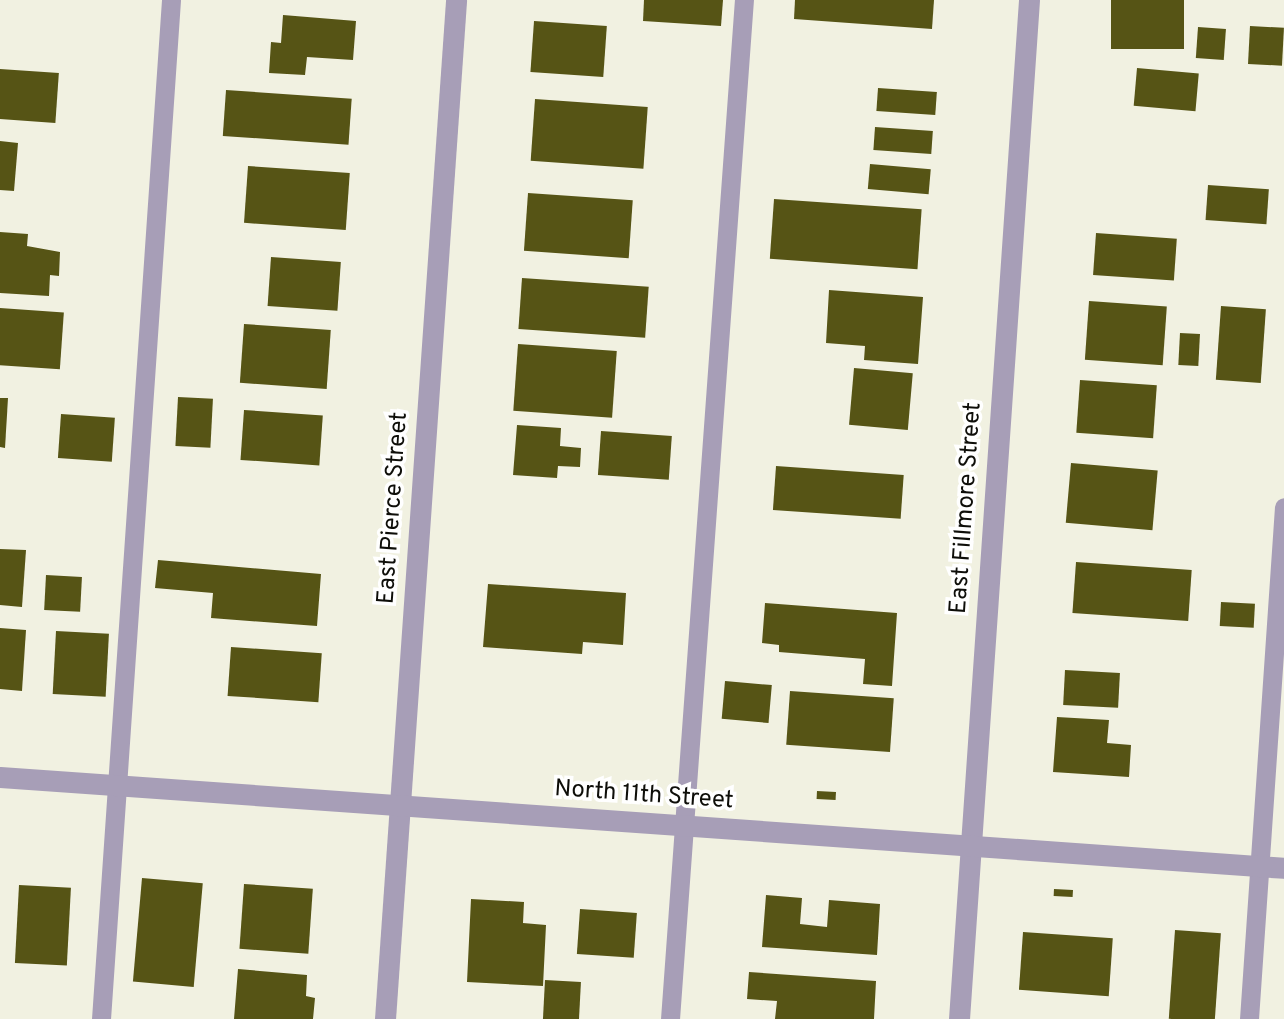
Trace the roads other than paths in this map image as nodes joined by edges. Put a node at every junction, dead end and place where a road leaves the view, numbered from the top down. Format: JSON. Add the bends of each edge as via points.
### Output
{"nodes":[{"id":1,"x":171,"y":0,"type":"edge"},
{"id":2,"x":456,"y":0,"type":"edge"},
{"id":3,"x":744,"y":0,"type":"edge"},
{"id":4,"x":1029,"y":0,"type":"edge"},
{"id":5,"x":1284,"y":507,"type":"edge"},
{"id":6,"x":0,"y":777,"type":"edge"},
{"id":7,"x":117,"y":787,"type":"junction"},
{"id":8,"x":400,"y":807,"type":"junction"},
{"id":9,"x":684,"y":825,"type":"junction"},
{"id":10,"x":970,"y":845,"type":"junction"},
{"id":11,"x":1259,"y":866,"type":"junction"},
{"id":12,"x":1284,"y":868,"type":"edge"},
{"id":13,"x":101,"y":1019,"type":"edge"},
{"id":14,"x":385,"y":1019,"type":"edge"},
{"id":15,"x":670,"y":1019,"type":"edge"},
{"id":16,"x":959,"y":1019,"type":"edge"},
{"id":17,"x":1249,"y":1019,"type":"edge"}],
"edges":[{"from":1,"to":7,"type":"lane"},
{"from":2,"to":8,"type":"street","name":"East Pierce Street"},
{"from":3,"to":9,"type":"lane"},
{"from":4,"to":10,"type":"street","name":"East Fillmore Street"},
{"from":5,"to":11,"type":"lane"},
{"from":6,"to":7,"type":"street","name":"North 11th Street"},
{"from":7,"to":8,"type":"street","name":"North 11th Street"},
{"from":7,"to":13,"type":"lane"},
{"from":8,"to":9,"type":"street","name":"North 11th Street"},
{"from":8,"to":14,"type":"street","name":"East Pierce Street"},
{"from":9,"to":10,"type":"street","name":"North 11th Street"},
{"from":9,"to":15,"type":"lane"},
{"from":10,"to":11,"type":"street","name":"North 11th Street"},
{"from":10,"to":16,"type":"street","name":"East Fillmore Street"},
{"from":11,"to":12,"type":"street","name":"North 11th Street"},
{"from":11,"to":17,"type":"lane"}]}
